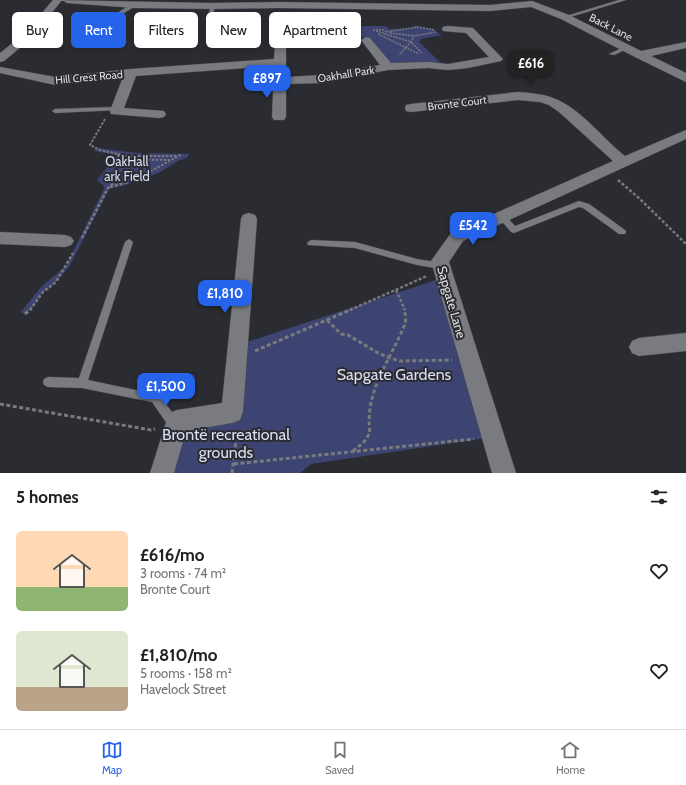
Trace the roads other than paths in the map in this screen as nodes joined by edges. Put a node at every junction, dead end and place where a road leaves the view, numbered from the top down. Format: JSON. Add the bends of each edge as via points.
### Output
{"nodes":[{"id":1,"x":58,"y":0,"type":"edge"},
{"id":2,"x":67,"y":0,"type":"edge"},
{"id":3,"x":624,"y":0,"type":"edge"},
{"id":4,"x":532,"y":2,"type":"edge"},
{"id":5,"x":135,"y":4,"type":"junction"},
{"id":6,"x":213,"y":6,"type":"junction"},
{"id":7,"x":122,"y":12,"type":"edge"},
{"id":8,"x":212,"y":12,"type":"edge"},
{"id":9,"x":565,"y":17,"type":"junction"},
{"id":10,"x":440,"y":31,"type":"road end"},
{"id":11,"x":371,"y":35,"type":"road end"},
{"id":12,"x":686,"y":45,"type":"edge"},
{"id":13,"x":280,"y":48,"type":"edge"},
{"id":14,"x":626,"y":48,"type":"junction"},
{"id":15,"x":612,"y":54,"type":"dead end"},
{"id":16,"x":639,"y":55,"type":"junction"},
{"id":17,"x":0,"y":59,"type":"edge"},
{"id":18,"x":280,"y":62,"type":"junction"},
{"id":19,"x":388,"y":68,"type":"junction"},
{"id":20,"x":0,"y":70,"type":"edge"},
{"id":21,"x":131,"y":73,"type":"junction"},
{"id":22,"x":686,"y":78,"type":"edge"},
{"id":23,"x":280,"y":81,"type":"junction"},
{"id":24,"x":411,"y":108,"type":"dead end"},
{"id":25,"x":117,"y":109,"type":"junction"},
{"id":26,"x":55,"y":111,"type":"dead end"},
{"id":27,"x":159,"y":114,"type":"dead end"},
{"id":28,"x":279,"y":117,"type":"dead end"},
{"id":29,"x":686,"y":134,"type":"edge"},
{"id":30,"x":624,"y":162,"type":"junction"},
{"id":31,"x":502,"y":217,"type":"junction"},
{"id":32,"x":249,"y":219,"type":"dead end"},
{"id":33,"x":622,"y":232,"type":"dead end"},
{"id":34,"x":0,"y":238,"type":"edge"},
{"id":35,"x":65,"y":241,"type":"dead end"},
{"id":36,"x":129,"y":242,"type":"dead end"},
{"id":37,"x":311,"y":243,"type":"dead end"},
{"id":38,"x":441,"y":268,"type":"junction"},
{"id":39,"x":686,"y":342,"type":"edge"},
{"id":40,"x":639,"y":347,"type":"dead end"},
{"id":41,"x":48,"y":382,"type":"dead end"},
{"id":42,"x":82,"y":384,"type":"junction"},
{"id":43,"x":176,"y":426,"type":"junction"},
{"id":44,"x":162,"y":473,"type":"edge"},
{"id":45,"x":504,"y":473,"type":"edge"}],
"edges":[{"from":1,"to":17,"type":"street","via":[[28,36]]},
{"from":2,"to":5,"type":"street","name":"Back Lane"},
{"from":3,"to":9,"type":"lane"},
{"from":4,"to":6,"type":"street","name":"Back Lane","via":[[490,8]]},
{"from":4,"to":9,"type":"street","name":"Back Lane"},
{"from":5,"to":6,"type":"street","name":"Back Lane"},
{"from":5,"to":7,"type":"lane"},
{"from":6,"to":8,"type":"lane"},
{"from":9,"to":14,"type":"street","name":"Back Lane"},
{"from":10,"to":19,"type":"street","name":"Oakhall Park","via":[[469,30],[502,62],[448,67],[428,65]]},
{"from":11,"to":19,"type":"street"},
{"from":12,"to":16,"type":"street"},
{"from":13,"to":18,"type":"street"},
{"from":14,"to":15,"type":"lane"},
{"from":14,"to":16,"type":"street","name":"Back Lane"},
{"from":16,"to":22,"type":"street","name":"Back Lane"},
{"from":18,"to":21,"type":"street"},
{"from":18,"to":23,"type":"street"},
{"from":19,"to":23,"type":"street","name":"Oakhall Park","via":[[323,79]]},
{"from":20,"to":21,"type":"street","name":"Hill Crest Road","via":[[55,81]]},
{"from":21,"to":25,"type":"street"},
{"from":23,"to":28,"type":"street"},
{"from":24,"to":30,"type":"street","name":"Bronte Court","via":[[511,96],[545,100],[564,109]]},
{"from":25,"to":26,"type":"lane"},
{"from":25,"to":27,"type":"street","via":[[116,111]]},
{"from":29,"to":30,"type":"street","name":"Sapgate Lane"},
{"from":30,"to":31,"type":"street","name":"Sapgate Lane"},
{"from":31,"to":33,"type":"lane","via":[[514,230],[578,204],[586,206]]},
{"from":31,"to":38,"type":"street","name":"Sapgate Lane","via":[[457,237],[440,261]]},
{"from":32,"to":43,"type":"street","via":[[232,412],[177,421]]},
{"from":34,"to":35,"type":"street"},
{"from":36,"to":42,"type":"lane"},
{"from":37,"to":38,"type":"lane","via":[[355,245]]},
{"from":38,"to":45,"type":"street","name":"Sapgate Lane"},
{"from":39,"to":40,"type":"street"},
{"from":41,"to":42,"type":"lane"},
{"from":42,"to":43,"type":"lane","via":[[156,398]]},
{"from":43,"to":44,"type":"street"}]}
